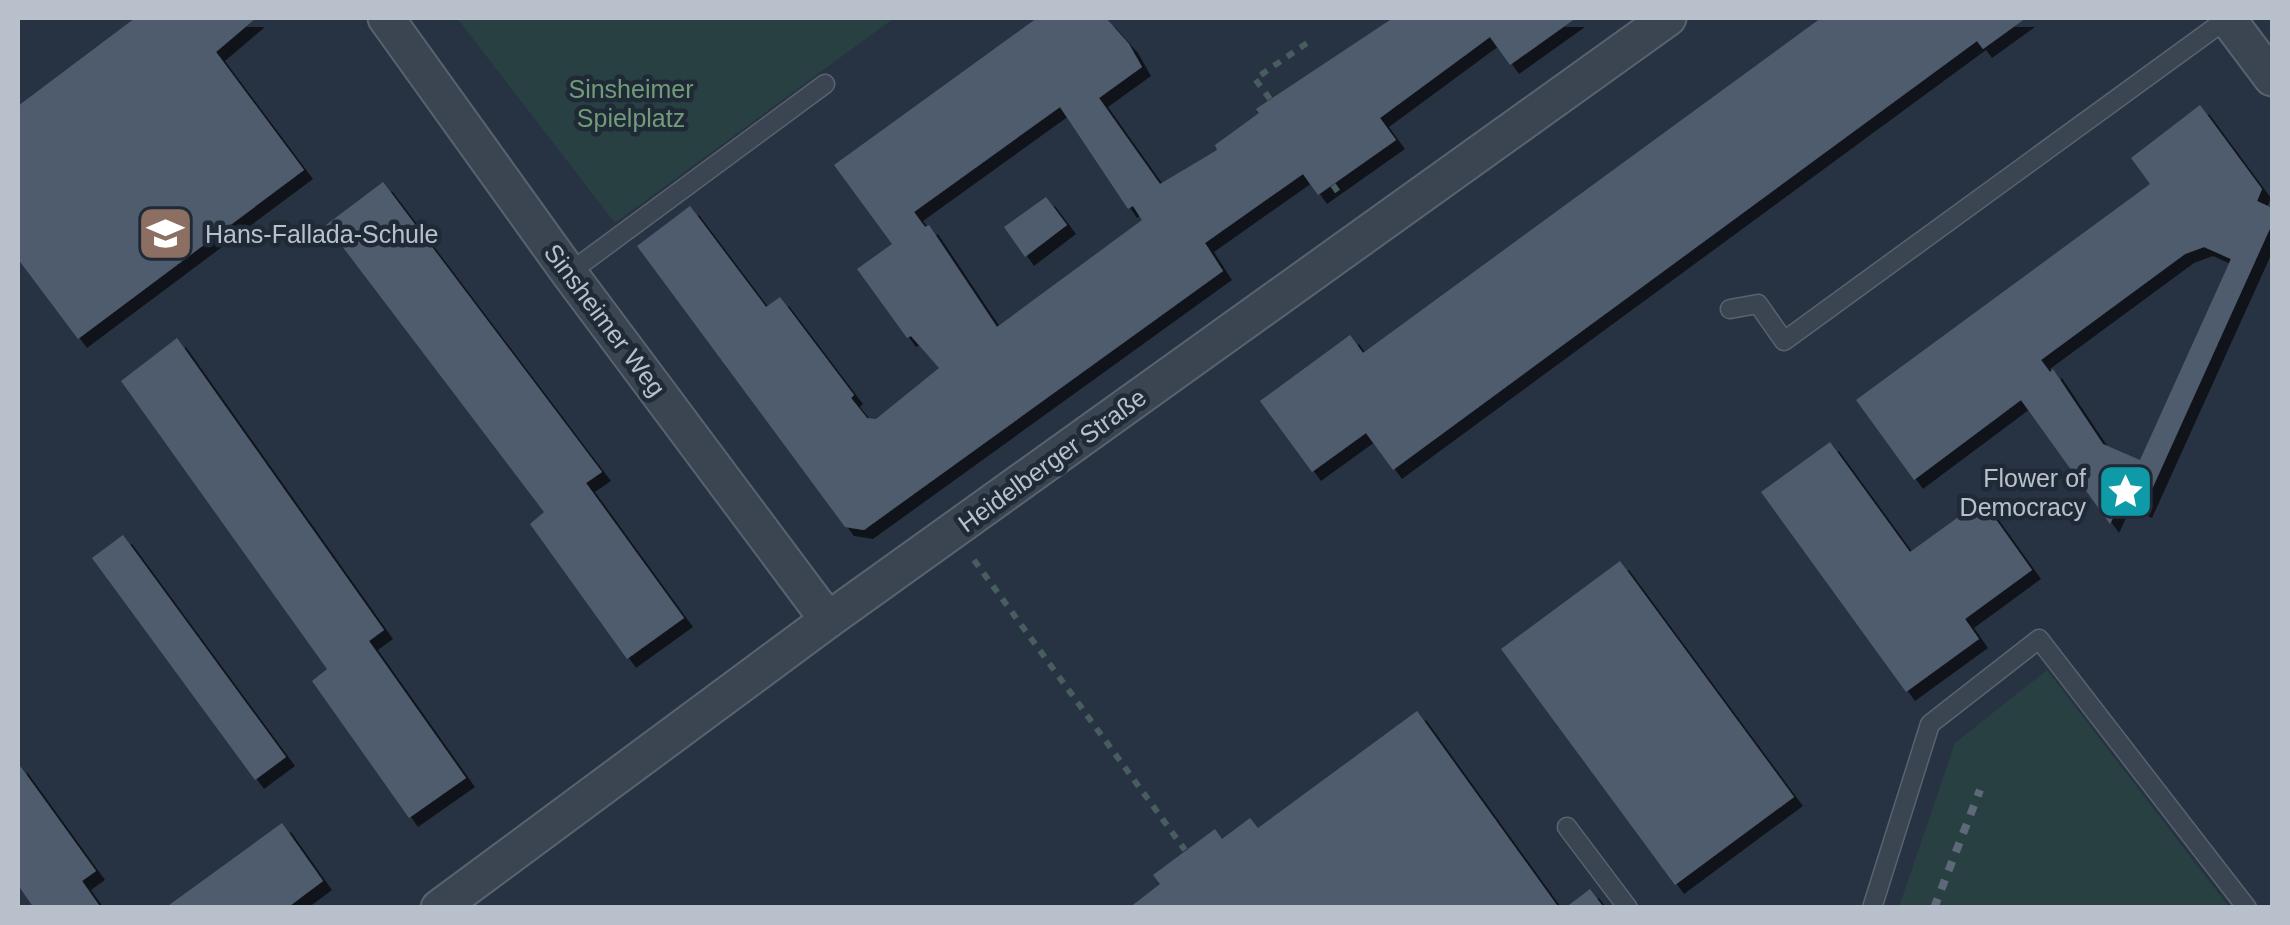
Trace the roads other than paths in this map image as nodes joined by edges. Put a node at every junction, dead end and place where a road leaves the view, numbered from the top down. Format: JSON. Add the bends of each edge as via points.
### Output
{"nodes":[{"id":1,"x":386,"y":18,"type":"edge"},
{"id":2,"x":1668,"y":18,"type":"edge"},
{"id":3,"x":2227,"y":18,"type":"edge"},
{"id":4,"x":2267,"y":59,"type":"edge"},
{"id":5,"x":824,"y":84,"type":"dead end"},
{"id":6,"x":569,"y":274,"type":"junction"},
{"id":7,"x":1730,"y":309,"type":"dead end"},
{"id":8,"x":828,"y":620,"type":"junction"},
{"id":9,"x":1566,"y":828,"type":"dead end"},
{"id":10,"x":439,"y":908,"type":"edge"},
{"id":11,"x":1628,"y":908,"type":"edge"},
{"id":12,"x":1872,"y":908,"type":"edge"},
{"id":13,"x":2248,"y":908,"type":"edge"}],
"edges":[{"from":1,"to":6,"type":"street","name":"Sinsheimer Weg"},
{"from":2,"to":8,"type":"street","name":"Heidelberger Straße"},
{"from":3,"to":4,"type":"street"},
{"from":3,"to":7,"type":"lane","via":[[1784,341],[1758,304]]},
{"from":5,"to":6,"type":"lane"},
{"from":6,"to":8,"type":"street","name":"Sinsheimer Weg"},
{"from":8,"to":10,"type":"street","name":"Heidelberger Straße"},
{"from":9,"to":11,"type":"lane"},
{"from":12,"to":13,"type":"lane","via":[[1930,724],[2039,638]]}]}
